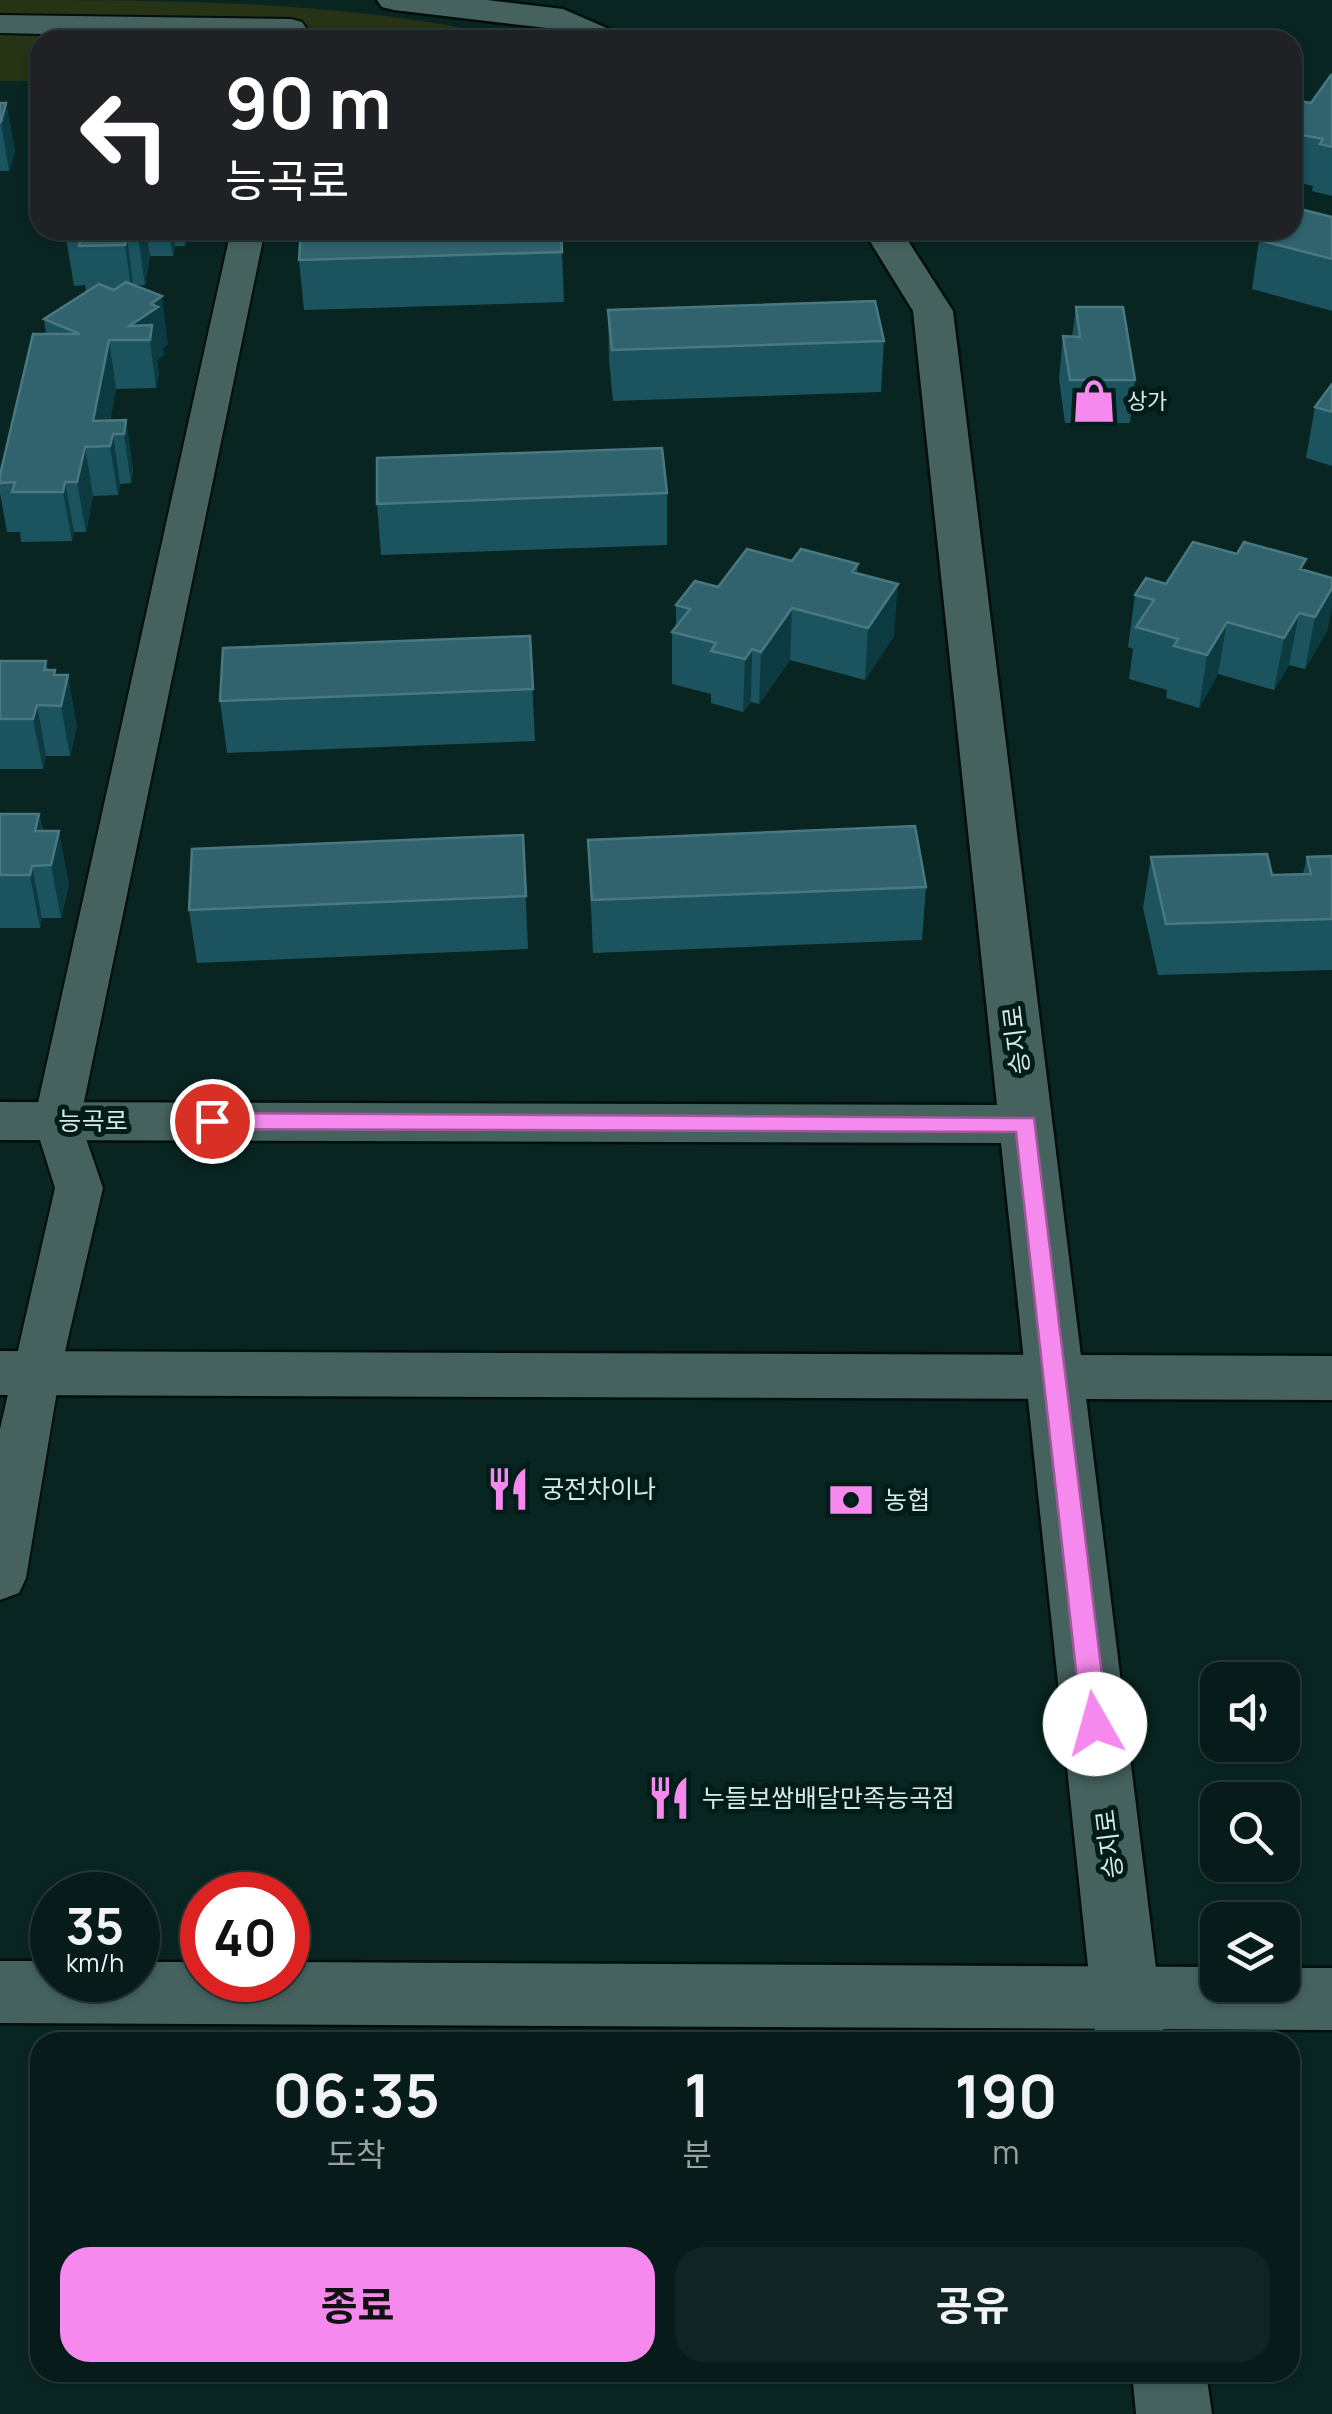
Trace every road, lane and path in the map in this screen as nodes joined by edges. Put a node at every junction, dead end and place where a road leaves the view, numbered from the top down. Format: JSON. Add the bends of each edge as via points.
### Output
{"nodes":[{"id":1,"x":394,"y":0,"type":"edge"},
{"id":2,"x":0,"y":24,"type":"edge"},
{"id":3,"x":291,"y":30,"type":"edge"},
{"id":4,"x":586,"y":30,"type":"edge"},
{"id":5,"x":246,"y":240,"type":"edge"},
{"id":6,"x":888,"y":240,"type":"edge"},
{"id":7,"x":0,"y":1121,"type":"edge"},
{"id":8,"x":57,"y":1121,"type":"junction"},
{"id":9,"x":1026,"y":1124,"type":"junction"},
{"id":10,"x":17,"y":1373,"type":"edge"},
{"id":11,"x":1054,"y":1374,"type":"junction"},
{"id":12,"x":1332,"y":1378,"type":"edge"},
{"id":13,"x":0,"y":1578,"type":"edge"},
{"id":14,"x":0,"y":1992,"type":"edge"},
{"id":15,"x":1332,"y":1999,"type":"edge"},
{"id":16,"x":1129,"y":2019,"type":"edge"},
{"id":17,"x":1170,"y":2382,"type":"edge"},
{"id":18,"x":1174,"y":2414,"type":"edge"}],
"edges":[{"from":1,"to":4,"type":"street","via":[[563,19]]},
{"from":2,"to":3,"type":"street"},
{"from":5,"to":8,"type":"street"},
{"from":6,"to":9,"type":"street","name":"승지로","via":[[933,311]]},
{"from":7,"to":8,"type":"street","name":"능곡로"},
{"from":8,"to":9,"type":"street","name":"능곡로"},
{"from":8,"to":10,"type":"street","via":[[80,1188]]},
{"from":9,"to":11,"type":"street","name":"승지로"},
{"from":10,"to":11,"type":"street"},
{"from":10,"to":13,"type":"street"},
{"from":11,"to":12,"type":"street"},
{"from":11,"to":16,"type":"street","name":"승지로"},
{"from":14,"to":16,"type":"street"},
{"from":15,"to":16,"type":"street"},
{"from":17,"to":18,"type":"street"}]}
